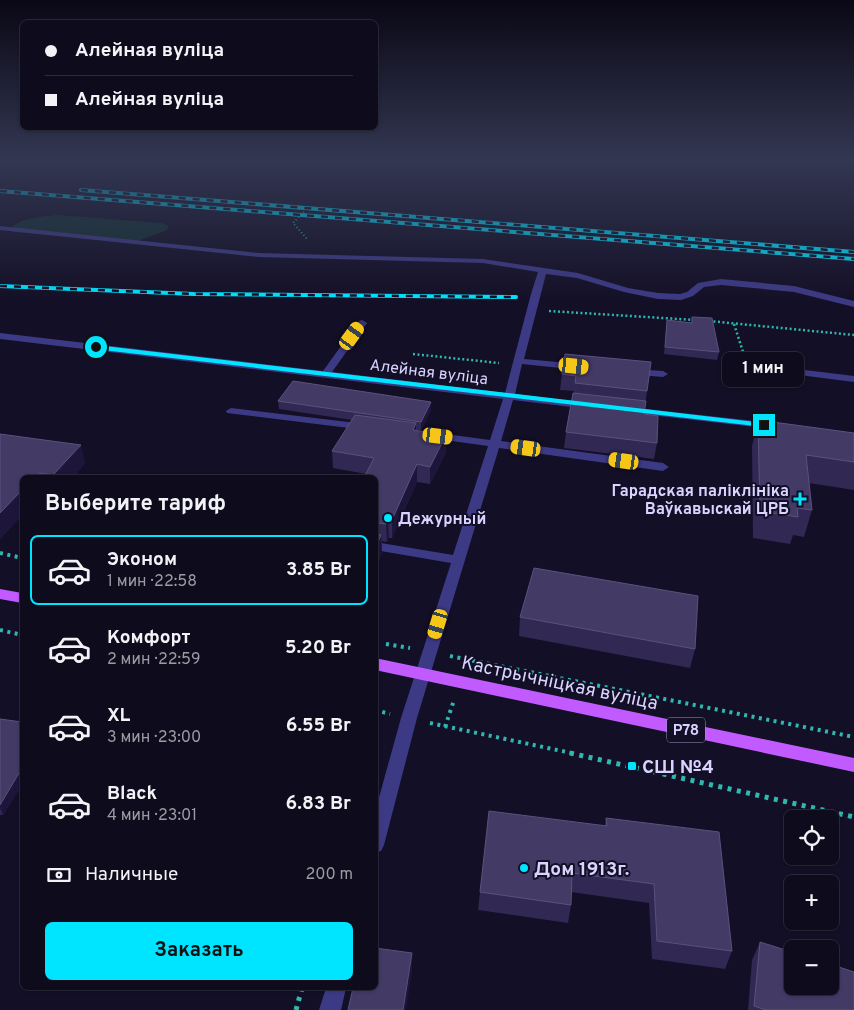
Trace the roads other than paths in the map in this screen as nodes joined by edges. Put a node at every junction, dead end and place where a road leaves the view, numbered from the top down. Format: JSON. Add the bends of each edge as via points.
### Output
{"nodes":[{"id":1,"x":0,"y":228,"type":"edge"},
{"id":2,"x":543,"y":271,"type":"junction"},
{"id":3,"x":854,"y":304,"type":"edge"},
{"id":4,"x":362,"y":322,"type":"dead end"},
{"id":5,"x":0,"y":336,"type":"edge"},
{"id":6,"x":517,"y":363,"type":"junction"},
{"id":7,"x":589,"y":368,"type":"edge"},
{"id":8,"x":617,"y":370,"type":"edge"},
{"id":9,"x":780,"y":370,"type":"dead end"},
{"id":10,"x":326,"y":374,"type":"junction"},
{"id":11,"x":663,"y":374,"type":"dead end"},
{"id":12,"x":854,"y":379,"type":"edge"},
{"id":13,"x":509,"y":397,"type":"junction"},
{"id":14,"x":598,"y":406,"type":"edge"},
{"id":15,"x":617,"y":409,"type":"edge"},
{"id":16,"x":231,"y":411,"type":"dead end"},
{"id":17,"x":785,"y":428,"type":"edge"},
{"id":18,"x":377,"y":429,"type":"edge"},
{"id":19,"x":416,"y":434,"type":"edge"},
{"id":20,"x":494,"y":444,"type":"junction"},
{"id":21,"x":663,"y":467,"type":"dead end"},
{"id":22,"x":378,"y":547,"type":"edge"},
{"id":23,"x":458,"y":560,"type":"junction"},
{"id":24,"x":0,"y":594,"type":"edge"},
{"id":25,"x":20,"y":598,"type":"edge"},
{"id":26,"x":378,"y":665,"type":"edge"},
{"id":27,"x":423,"y":674,"type":"junction"},
{"id":28,"x":854,"y":765,"type":"edge"},
{"id":29,"x":378,"y":834,"type":"edge"},
{"id":30,"x":335,"y":990,"type":"edge"},
{"id":31,"x":330,"y":1010,"type":"edge"}],
"edges":[{"from":1,"to":2,"type":"street","via":[[259,254],[483,261]]},
{"from":2,"to":3,"type":"street","via":[[578,276],[658,296],[681,296],[690,294],[700,285],[721,282],[794,289]]},
{"from":2,"to":6,"type":"street"},
{"from":4,"to":10,"type":"street"},
{"from":5,"to":10,"type":"street","name":"Алейная вуліца"},
{"from":6,"to":7,"type":"street"},
{"from":6,"to":13,"type":"street"},
{"from":8,"to":11,"type":"street"},
{"from":9,"to":12,"type":"street"},
{"from":10,"to":13,"type":"street","name":"Алейная вуліца"},
{"from":13,"to":14,"type":"street","name":"Алейная вуліца"},
{"from":13,"to":20,"type":"street"},
{"from":15,"to":17,"type":"street"},
{"from":16,"to":18,"type":"street"},
{"from":19,"to":20,"type":"street"},
{"from":20,"to":21,"type":"street"},
{"from":20,"to":23,"type":"street"},
{"from":22,"to":23,"type":"street"},
{"from":23,"to":27,"type":"street"},
{"from":24,"to":25,"type":"main road"},
{"from":26,"to":27,"type":"main road","name":"Кастрычніцкая вуліца","number":"Р78"},
{"from":27,"to":28,"type":"main road","name":"Кастрычніцкая вуліца","number":"Р78"},
{"from":27,"to":29,"type":"street"},
{"from":30,"to":31,"type":"street"}]}
